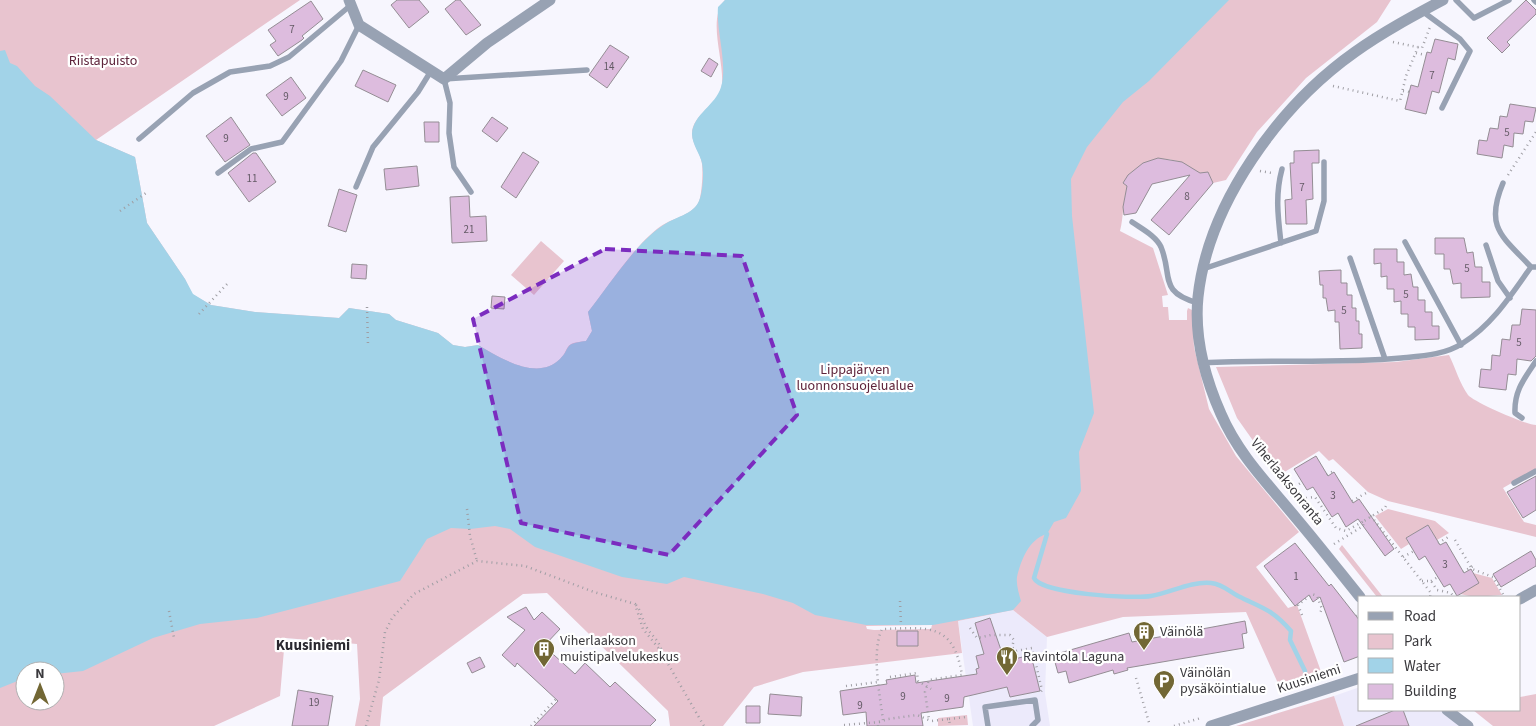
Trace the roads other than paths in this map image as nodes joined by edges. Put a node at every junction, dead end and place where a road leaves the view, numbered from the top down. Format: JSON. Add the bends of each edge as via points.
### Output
{"nodes":[{"id":1,"x":550,"y":0,"type":"edge"},
{"id":2,"x":1443,"y":0,"type":"edge"},
{"id":3,"x":1456,"y":0,"type":"edge"},
{"id":4,"x":1509,"y":0,"type":"edge"},
{"id":5,"x":350,"y":3,"type":"edge"},
{"id":6,"x":1422,"y":12,"type":"junction"},
{"id":7,"x":359,"y":25,"type":"junction"},
{"id":8,"x":587,"y":70,"type":"dead end"},
{"id":9,"x":431,"y":71,"type":"junction"},
{"id":10,"x":444,"y":80,"type":"junction"},
{"id":11,"x":1442,"y":108,"type":"dead end"},
{"id":12,"x":139,"y":139,"type":"dead end"},
{"id":13,"x":1324,"y":162,"type":"dead end"},
{"id":14,"x":1282,"y":169,"type":"dead end"},
{"id":15,"x":218,"y":173,"type":"dead end"},
{"id":16,"x":1503,"y":183,"type":"road end"},
{"id":17,"x":356,"y":188,"type":"dead end"},
{"id":18,"x":471,"y":192,"type":"dead end"},
{"id":19,"x":1132,"y":222,"type":"dead end"},
{"id":20,"x":1405,"y":242,"type":"dead end"},
{"id":21,"x":1281,"y":243,"type":"junction"},
{"id":22,"x":1486,"y":245,"type":"dead end"},
{"id":23,"x":1350,"y":258,"type":"dead end"},
{"id":24,"x":1534,"y":267,"type":"edge"},
{"id":25,"x":1203,"y":269,"type":"junction"},
{"id":26,"x":1510,"y":298,"type":"junction"},
{"id":27,"x":1198,"y":303,"type":"junction"},
{"id":28,"x":1461,"y":344,"type":"junction"},
{"id":29,"x":1385,"y":359,"type":"junction"},
{"id":30,"x":1536,"y":361,"type":"edge"},
{"id":31,"x":1203,"y":363,"type":"junction"},
{"id":32,"x":1522,"y":418,"type":"dead end"},
{"id":33,"x":1536,"y":471,"type":"edge"},
{"id":34,"x":1514,"y":483,"type":"dead end"},
{"id":35,"x":1536,"y":590,"type":"edge"},
{"id":36,"x":1359,"y":596,"type":"edge"},
{"id":37,"x":1521,"y":598,"type":"edge"},
{"id":38,"x":1358,"y":679,"type":"edge"},
{"id":39,"x":1449,"y":711,"type":"edge"},
{"id":40,"x":988,"y":726,"type":"edge"},
{"id":41,"x":1032,"y":726,"type":"edge"},
{"id":42,"x":1211,"y":726,"type":"edge"},
{"id":43,"x":1468,"y":726,"type":"edge"}],
"edges":[{"from":1,"to":10,"type":"street","via":[[488,43]]},
{"from":2,"to":6,"type":"street","name":"Viherlaaksonranta"},
{"from":3,"to":4,"type":"lane","via":[[1474,18]]},
{"from":5,"to":7,"type":"street"},
{"from":5,"to":12,"type":"lane","via":[[289,57],[270,66],[230,72],[193,93]]},
{"from":6,"to":11,"type":"lane","via":[[1460,38],[1470,51]]},
{"from":6,"to":25,"type":"street","name":"Viherlaaksonranta","via":[[1354,52],[1280,124],[1248,165],[1226,204],[1215,227]]},
{"from":7,"to":9,"type":"street"},
{"from":7,"to":15,"type":"lane","via":[[341,61],[282,142],[251,149]]},
{"from":8,"to":10,"type":"lane"},
{"from":9,"to":10,"type":"street"},
{"from":9,"to":17,"type":"lane","via":[[373,148]]},
{"from":10,"to":18,"type":"lane","via":[[450,103],[449,133],[454,167]]},
{"from":13,"to":21,"type":"lane","via":[[1324,201],[1316,231]]},
{"from":14,"to":21,"type":"lane","via":[[1276,208]]},
{"from":16,"to":24,"type":"lane","via":[[1498,194],[1496,226],[1499,233]]},
{"from":19,"to":27,"type":"lane","via":[[1151,235],[1160,247],[1168,282],[1181,298]]},
{"from":20,"to":28,"type":"lane"},
{"from":21,"to":25,"type":"lane"},
{"from":22,"to":26,"type":"lane","via":[[1498,281]]},
{"from":23,"to":29,"type":"lane"},
{"from":24,"to":26,"type":"lane"},
{"from":25,"to":27,"type":"street","name":"Viherlaaksonranta"},
{"from":26,"to":28,"type":"lane","via":[[1481,331]]},
{"from":27,"to":31,"type":"street","name":"Viherlaaksonranta"},
{"from":28,"to":29,"type":"lane","via":[[1446,351]]},
{"from":29,"to":31,"type":"lane"},
{"from":30,"to":32,"type":"lane","via":[[1517,388],[1514,399],[1515,412]]},
{"from":31,"to":36,"type":"street","name":"Viherlaaksonranta","via":[[1221,416],[1245,456]]},
{"from":33,"to":34,"type":"lane"},
{"from":35,"to":37,"type":"street"},
{"from":38,"to":42,"type":"street","name":"Kuusiniemi"},
{"from":39,"to":43,"type":"street"},
{"from":40,"to":41,"type":"lane","via":[[985,707],[1035,700],[1038,720]]}]}
